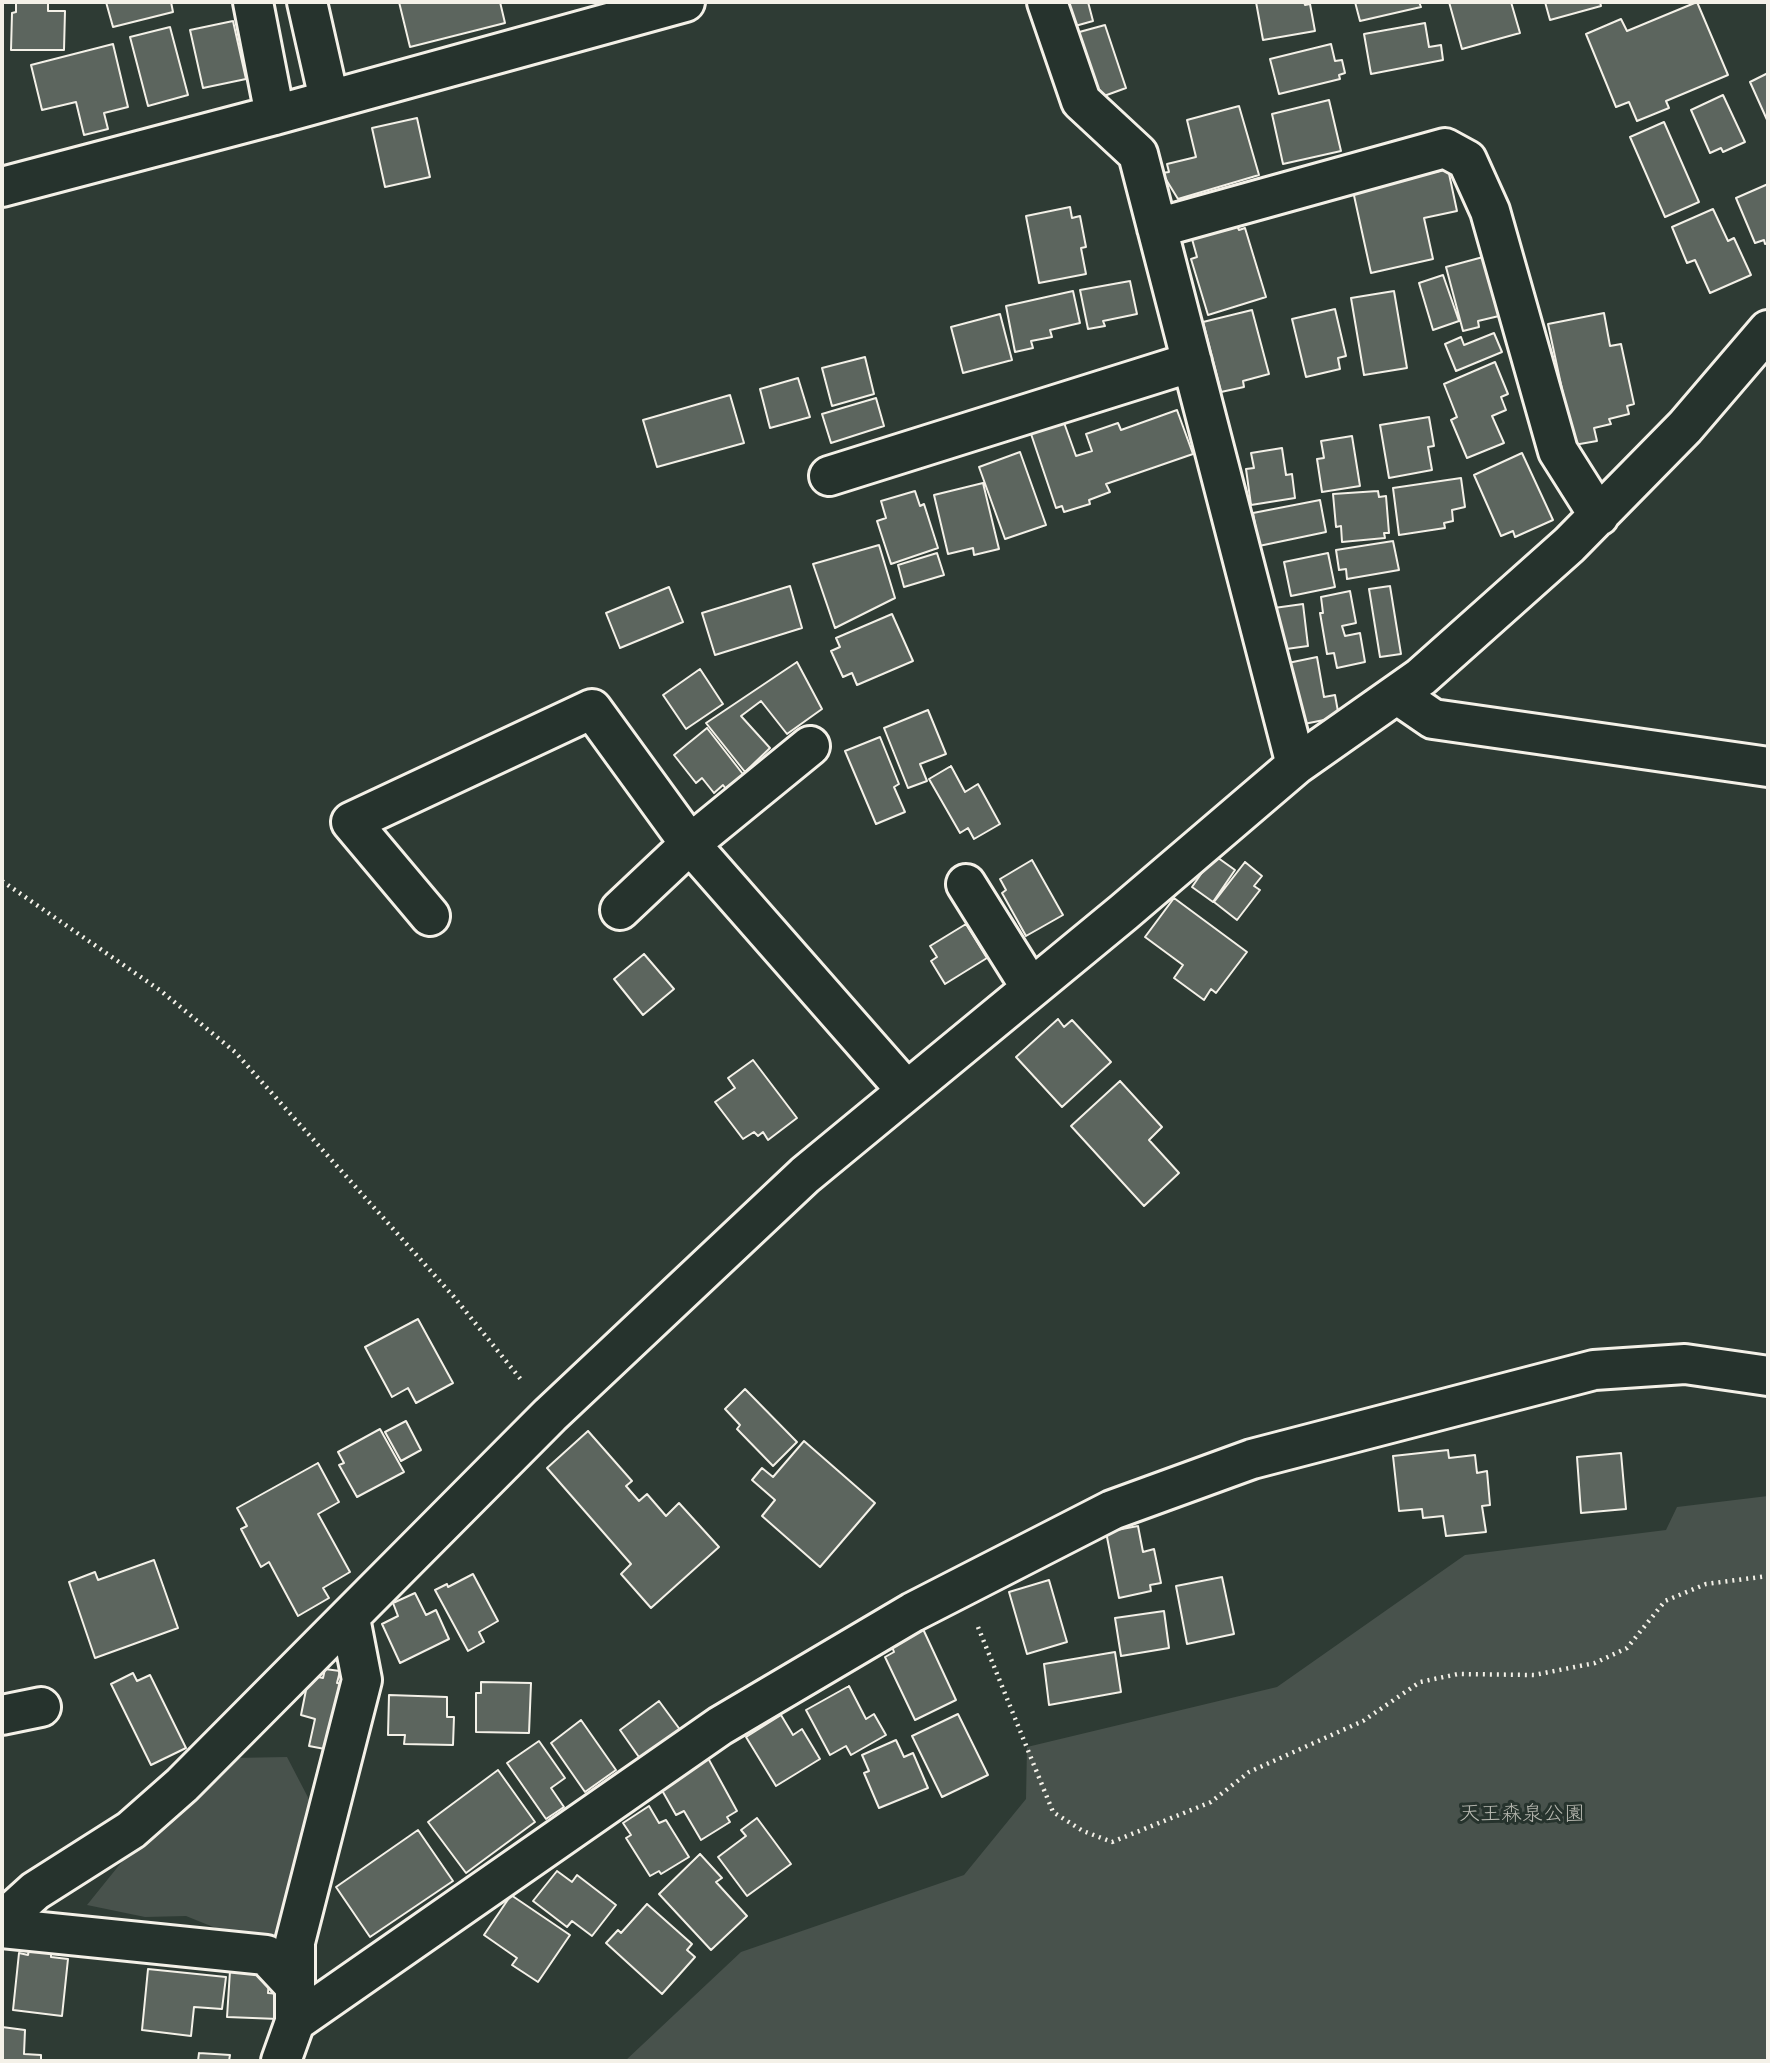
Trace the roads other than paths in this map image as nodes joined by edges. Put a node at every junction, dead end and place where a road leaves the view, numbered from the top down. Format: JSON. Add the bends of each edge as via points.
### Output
{"nodes":[{"id":1,"x":253,"y":2,"type":"edge"},
{"id":2,"x":307,"y":2,"type":"edge"},
{"id":3,"x":685,"y":2,"type":"edge"},
{"id":4,"x":1046,"y":2,"type":"edge"},
{"id":5,"x":329,"y":99,"type":"junction"},
{"id":6,"x":275,"y":115,"type":"junction"},
{"id":7,"x":2,"y":187,"type":"edge"},
{"id":8,"x":1157,"y":229,"type":"junction"},
{"id":9,"x":1768,"y":330,"type":"edge"},
{"id":10,"x":1192,"y":362,"type":"junction"},
{"id":11,"x":829,"y":476,"type":"dead end"},
{"id":12,"x":1599,"y":516,"type":"junction"},
{"id":13,"x":1398,"y":695,"type":"junction"},
{"id":14,"x":810,"y":746,"type":"dead end"},
{"id":15,"x":1296,"y":765,"type":"junction"},
{"id":16,"x":1768,"y":767,"type":"edge"},
{"id":17,"x":690,"y":844,"type":"junction"},
{"id":18,"x":966,"y":884,"type":"dead end"},
{"id":19,"x":620,"y":910,"type":"dead end"},
{"id":20,"x":430,"y":916,"type":"dead end"},
{"id":21,"x":1031,"y":988,"type":"junction"},
{"id":22,"x":907,"y":1091,"type":"junction"},
{"id":23,"x":1768,"y":1376,"type":"edge"},
{"id":24,"x":350,"y":1618,"type":"junction"},
{"id":25,"x":41,"y":1707,"type":"dead end"},
{"id":26,"x":2,"y":1715,"type":"edge"},
{"id":27,"x":2,"y":1922,"type":"edge"},
{"id":28,"x":2,"y":1928,"type":"edge"},
{"id":29,"x":295,"y":2004,"type":"junction"},
{"id":30,"x":281,"y":2061,"type":"edge"}],
"edges":[{"from":1,"to":6,"type":"street"},
{"from":2,"to":5,"type":"street"},
{"from":3,"to":5,"type":"street"},
{"from":4,"to":8,"type":"street","via":[[1081,101],[1138,154]]},
{"from":5,"to":6,"type":"street"},
{"from":6,"to":7,"type":"street"},
{"from":8,"to":10,"type":"street"},
{"from":8,"to":12,"type":"street","via":[[1445,148],[1467,160],[1490,211],[1558,451]]},
{"from":9,"to":12,"type":"street","via":[[1685,427]]},
{"from":10,"to":11,"type":"street"},
{"from":10,"to":15,"type":"street"},
{"from":12,"to":13,"type":"street"},
{"from":13,"to":15,"type":"street"},
{"from":13,"to":16,"type":"street","via":[[1433,719]]},
{"from":14,"to":17,"type":"street"},
{"from":15,"to":21,"type":"street"},
{"from":17,"to":19,"type":"street"},
{"from":17,"to":20,"type":"street","via":[[592,709],[351,822]]},
{"from":17,"to":22,"type":"street"},
{"from":18,"to":21,"type":"street"},
{"from":21,"to":22,"type":"street"},
{"from":22,"to":24,"type":"street","via":[[805,1175],[550,1415]]},
{"from":23,"to":29,"type":"street","via":[[1685,1364],[1594,1370],[1239,1463],[1112,1510],[913,1612],[719,1726]]},
{"from":24,"to":27,"type":"street","via":[[131,1830],[34,1891]]},
{"from":24,"to":29,"type":"street","via":[[362,1680],[295,1942]]},
{"from":25,"to":26,"type":"street"},
{"from":28,"to":29,"type":"street","via":[[266,1955]]},
{"from":29,"to":30,"type":"street"}]}
